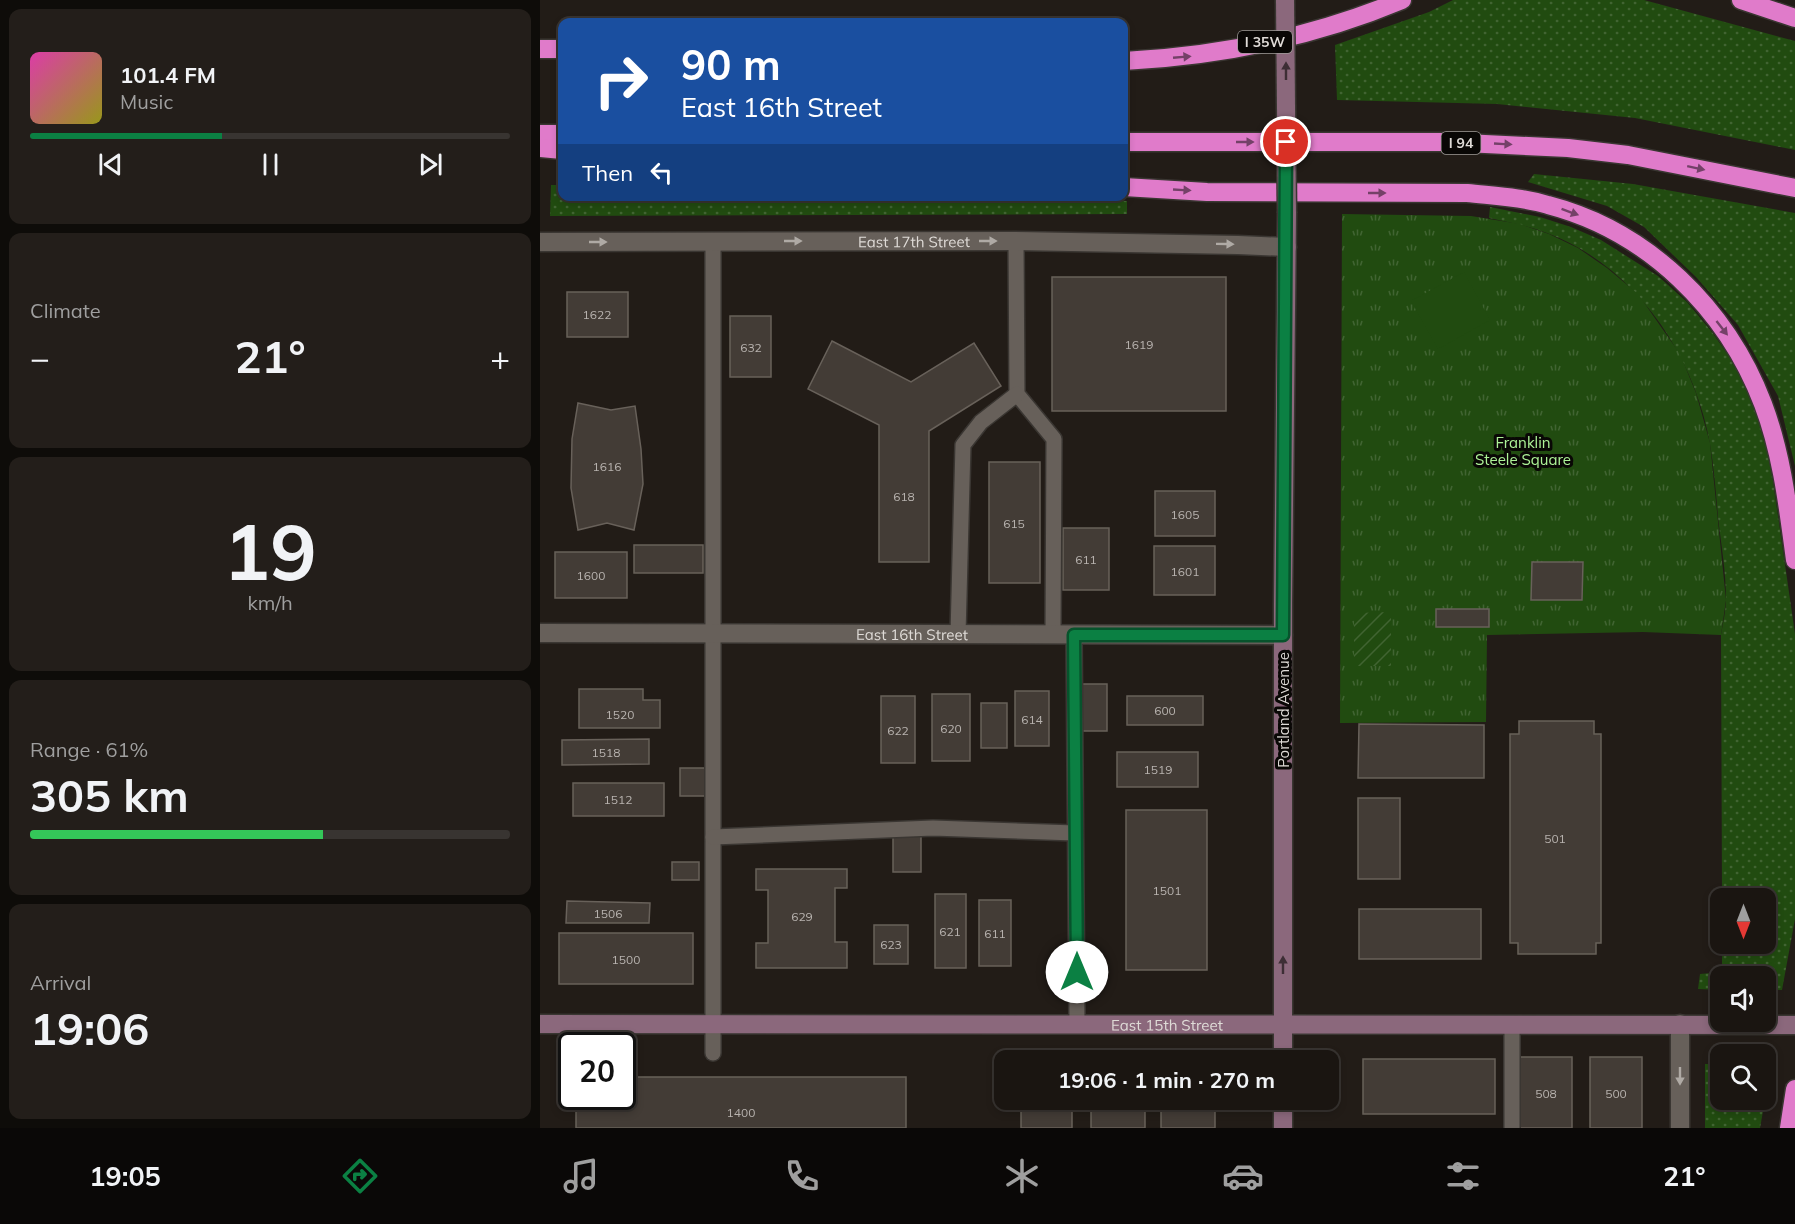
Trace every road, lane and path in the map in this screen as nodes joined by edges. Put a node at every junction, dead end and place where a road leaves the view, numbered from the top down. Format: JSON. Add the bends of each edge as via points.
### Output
{"nodes":[{"id":1,"x":1285,"y":0,"type":"edge"},
{"id":2,"x":1402,"y":0,"type":"edge"},
{"id":3,"x":1741,"y":0,"type":"edge"},
{"id":4,"x":1795,"y":18,"type":"edge"},
{"id":5,"x":540,"y":49,"type":"edge"},
{"id":6,"x":558,"y":49,"type":"edge"},
{"id":7,"x":1128,"y":61,"type":"edge"},
{"id":8,"x":540,"y":134,"type":"edge"},
{"id":9,"x":558,"y":134,"type":"edge"},
{"id":10,"x":1128,"y":142,"type":"edge"},
{"id":11,"x":540,"y":148,"type":"edge"},
{"id":12,"x":558,"y":150,"type":"edge"},
{"id":13,"x":1128,"y":187,"type":"edge"},
{"id":14,"x":1795,"y":188,"type":"edge"},
{"id":15,"x":712,"y":241,"type":"junction"},
{"id":16,"x":540,"y":242,"type":"edge"},
{"id":17,"x":1016,"y":242,"type":"junction"},
{"id":18,"x":1287,"y":247,"type":"junction"},
{"id":19,"x":1017,"y":394,"type":"junction"},
{"id":20,"x":1795,"y":560,"type":"edge"},
{"id":21,"x":540,"y":633,"type":"edge"},
{"id":22,"x":712,"y":633,"type":"junction"},
{"id":23,"x":958,"y":634,"type":"junction"},
{"id":24,"x":1053,"y":634,"type":"junction"},
{"id":25,"x":1074,"y":635,"type":"junction"},
{"id":26,"x":1283,"y":635,"type":"junction"},
{"id":27,"x":1075,"y":833,"type":"junction"},
{"id":28,"x":712,"y":837,"type":"junction"},
{"id":29,"x":540,"y":1024,"type":"edge"},
{"id":30,"x":712,"y":1024,"type":"junction"},
{"id":31,"x":1077,"y":1024,"type":"junction"},
{"id":32,"x":1283,"y":1024,"type":"junction"},
{"id":33,"x":1512,"y":1024,"type":"junction"},
{"id":34,"x":1680,"y":1024,"type":"junction"},
{"id":35,"x":1795,"y":1024,"type":"edge"},
{"id":36,"x":1283,"y":1050,"type":"edge"},
{"id":37,"x":712,"y":1053,"type":"dead end"},
{"id":38,"x":1795,"y":1089,"type":"edge"},
{"id":39,"x":1283,"y":1110,"type":"edge"},
{"id":40,"x":1283,"y":1128,"type":"edge"},
{"id":41,"x":1512,"y":1128,"type":"edge"},
{"id":42,"x":1680,"y":1128,"type":"edge"},
{"id":43,"x":1789,"y":1128,"type":"edge"}],
"edges":[{"from":18,"to":1,"type":"street","name":"Portland Avenue","one_way":true,"bridge":true},
{"from":7,"to":2,"type":"highway","number":"I 35W","one_way":true,"via":[[1230,50],[1312,30]]},
{"from":3,"to":4,"type":"highway"},
{"from":5,"to":6,"type":"highway"},
{"from":8,"to":9,"type":"highway"},
{"from":10,"to":14,"type":"highway","number":"I 94","one_way":true,"via":[[1444,142],[1568,148],[1628,155]]},
{"from":11,"to":12,"type":"highway"},
{"from":13,"to":20,"type":"highway","one_way":true,"via":[[1504,196],[1549,205],[1617,233],[1654,256],[1682,281],[1717,321],[1744,361],[1764,406],[1776,447]]},
{"from":16,"to":15,"type":"street","name":"East 17th Street","one_way":true},
{"from":15,"to":17,"type":"street","name":"East 17th Street","one_way":true},
{"from":15,"to":22,"type":"lane"},
{"from":17,"to":18,"type":"street","name":"East 17th Street","one_way":true},
{"from":17,"to":19,"type":"lane"},
{"from":18,"to":26,"type":"street","name":"Portland Avenue"},
{"from":19,"to":23,"type":"lane","via":[[981,422],[963,445]]},
{"from":19,"to":24,"type":"lane","via":[[1053,439]]},
{"from":21,"to":22,"type":"street","name":"East 16th Street"},
{"from":22,"to":23,"type":"street","name":"East 16th Street"},
{"from":22,"to":28,"type":"lane"},
{"from":23,"to":24,"type":"street","name":"East 16th Street"},
{"from":24,"to":25,"type":"street","name":"East 16th Street"},
{"from":25,"to":26,"type":"street","name":"East 16th Street"},
{"from":25,"to":27,"type":"lane"},
{"from":32,"to":26,"type":"street","name":"Portland Avenue","one_way":true},
{"from":27,"to":28,"type":"lane","via":[[933,828]]},
{"from":27,"to":31,"type":"lane"},
{"from":28,"to":30,"type":"lane"},
{"from":29,"to":30,"type":"street","name":"East 15th Street"},
{"from":30,"to":31,"type":"street","name":"East 15th Street"},
{"from":30,"to":37,"type":"lane"},
{"from":31,"to":32,"type":"street","name":"East 15th Street"},
{"from":32,"to":33,"type":"street","name":"East 15th Street"},
{"from":32,"to":36,"type":"street","name":"Portland Avenue"},
{"from":33,"to":34,"type":"street","name":"East 15th Street"},
{"from":33,"to":41,"type":"lane"},
{"from":34,"to":35,"type":"street","name":"East 15th Street"},
{"from":34,"to":42,"type":"street","one_way":true},
{"from":38,"to":43,"type":"highway"},
{"from":39,"to":40,"type":"street"}]}
